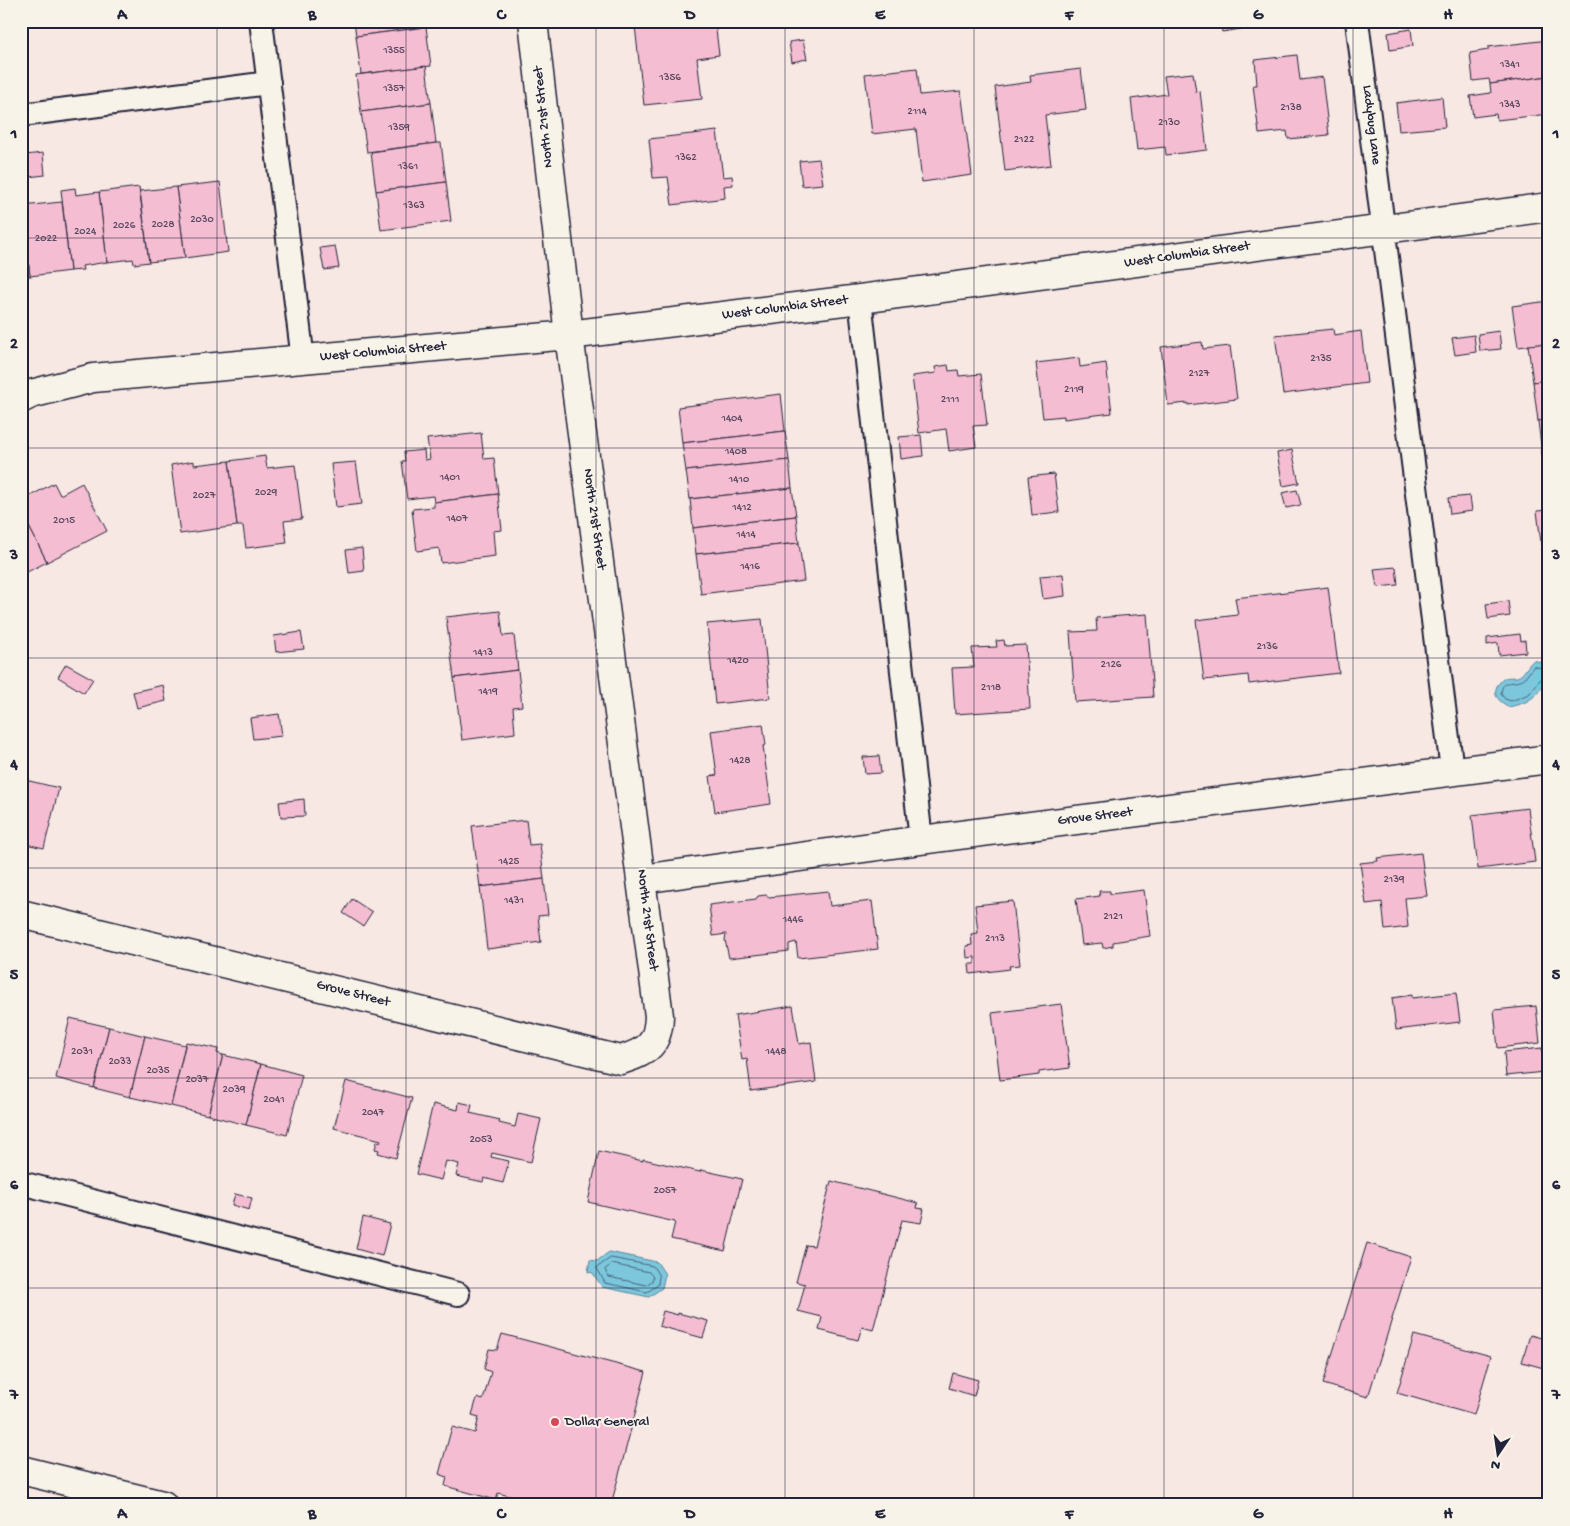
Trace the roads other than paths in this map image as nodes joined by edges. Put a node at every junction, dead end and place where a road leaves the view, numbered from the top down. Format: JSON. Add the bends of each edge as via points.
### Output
{"nodes":[{"id":1,"x":261,"y":21,"type":"edge"},
{"id":2,"x":534,"y":21,"type":"edge"},
{"id":3,"x":1357,"y":21,"type":"edge"},
{"id":4,"x":269,"y":83,"type":"junction"},
{"id":5,"x":21,"y":115,"type":"edge"},
{"id":6,"x":1549,"y":206,"type":"edge"},
{"id":7,"x":1384,"y":228,"type":"junction"},
{"id":8,"x":860,"y":299,"type":"junction"},
{"id":9,"x":569,"y":335,"type":"junction"},
{"id":10,"x":303,"y":360,"type":"junction"},
{"id":11,"x":21,"y":398,"type":"edge"},
{"id":12,"x":1549,"y":759,"type":"edge"},
{"id":13,"x":1452,"y":770,"type":"junction"},
{"id":14,"x":921,"y":840,"type":"junction"},
{"id":15,"x":642,"y":879,"type":"junction"},
{"id":16,"x":21,"y":914,"type":"edge"},
{"id":17,"x":660,"y":1016,"type":"joint"},
{"id":18,"x":21,"y":1183,"type":"edge"},
{"id":19,"x":458,"y":1294,"type":"dead end"},
{"id":20,"x":21,"y":1470,"type":"edge"},
{"id":21,"x":163,"y":1505,"type":"edge"}],
"edges":[{"from":1,"to":4,"type":"lane"},
{"from":2,"to":9,"type":"street","name":"North 21st Street"},
{"from":3,"to":7,"type":"lane","name":"Ladybug Lane"},
{"from":4,"to":5,"type":"lane"},
{"from":4,"to":10,"type":"lane"},
{"from":6,"to":7,"type":"street","name":"West Columbia Street"},
{"from":7,"to":8,"type":"street","name":"West Columbia Street"},
{"from":7,"to":13,"type":"lane","name":"Ladybug Lane"},
{"from":8,"to":9,"type":"street","name":"West Columbia Street"},
{"from":8,"to":14,"type":"lane"},
{"from":9,"to":10,"type":"street","name":"West Columbia Street"},
{"from":9,"to":15,"type":"street","name":"North 21st Street"},
{"from":10,"to":11,"type":"street","name":"West Columbia Street","via":[[93,378]]},
{"from":12,"to":13,"type":"street","name":"Grove Street"},
{"from":13,"to":14,"type":"street","name":"Grove Street"},
{"from":14,"to":15,"type":"street","name":"Grove Street"},
{"from":15,"to":17,"type":"street","name":"North 21st Street"},
{"from":16,"to":17,"type":"street","name":"Grove Street","via":[[621,1060],[642,1053],[654,1040]]},
{"from":18,"to":19,"type":"lane"},
{"from":20,"to":21,"type":"street"}]}
